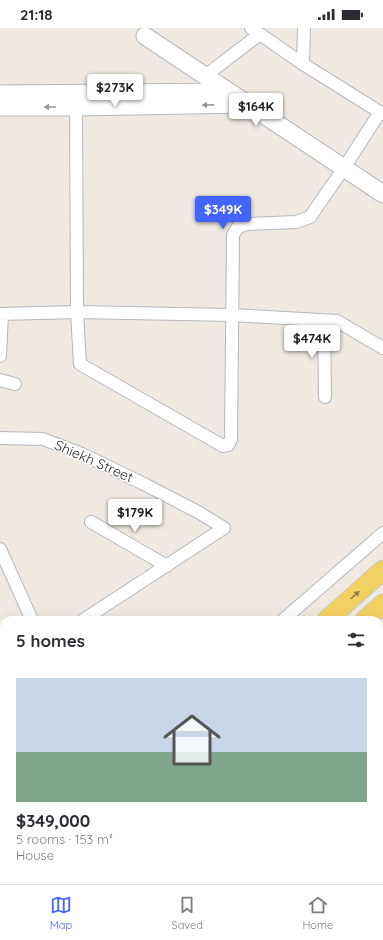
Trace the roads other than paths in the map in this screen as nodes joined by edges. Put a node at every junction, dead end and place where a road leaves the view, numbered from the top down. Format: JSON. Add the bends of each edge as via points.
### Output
{"nodes":[{"id":1,"x":304,"y":28,"type":"edge"},
{"id":2,"x":255,"y":31,"type":"edge"},
{"id":3,"x":145,"y":36,"type":"dead end"},
{"id":4,"x":303,"y":64,"type":"junction"},
{"id":5,"x":205,"y":76,"type":"junction"},
{"id":6,"x":229,"y":92,"type":"junction"},
{"id":7,"x":0,"y":94,"type":"edge"},
{"id":8,"x":247,"y":104,"type":"junction"},
{"id":9,"x":0,"y":107,"type":"edge"},
{"id":10,"x":76,"y":107,"type":"junction"},
{"id":11,"x":382,"y":113,"type":"edge"},
{"id":12,"x":344,"y":168,"type":"junction"},
{"id":13,"x":383,"y":194,"type":"edge"},
{"id":14,"x":77,"y":312,"type":"junction"},
{"id":15,"x":1,"y":314,"type":"edge"},
{"id":16,"x":232,"y":315,"type":"junction"},
{"id":17,"x":324,"y":320,"type":"junction"},
{"id":18,"x":383,"y":348,"type":"edge"},
{"id":19,"x":0,"y":356,"type":"edge"},
{"id":20,"x":0,"y":380,"type":"edge"},
{"id":21,"x":16,"y":384,"type":"dead end"},
{"id":22,"x":325,"y":397,"type":"dead end"},
{"id":23,"x":0,"y":438,"type":"edge"},
{"id":24,"x":91,"y":522,"type":"dead end"},
{"id":25,"x":383,"y":533,"type":"edge"},
{"id":26,"x":0,"y":549,"type":"edge"},
{"id":27,"x":167,"y":566,"type":"junction"},
{"id":28,"x":383,"y":570,"type":"edge"},
{"id":29,"x":383,"y":604,"type":"edge"},
{"id":30,"x":30,"y":616,"type":"edge"},
{"id":31,"x":89,"y":616,"type":"edge"},
{"id":32,"x":288,"y":616,"type":"edge"},
{"id":33,"x":332,"y":616,"type":"edge"},
{"id":34,"x":370,"y":616,"type":"edge"}],
"edges":[{"from":1,"to":4,"type":"street"},
{"from":2,"to":4,"type":"street"},
{"from":2,"to":5,"type":"street"},
{"from":3,"to":5,"type":"street"},
{"from":4,"to":11,"type":"street"},
{"from":5,"to":6,"type":"street"},
{"from":6,"to":7,"type":"street"},
{"from":6,"to":8,"type":"street"},
{"from":8,"to":10,"type":"street","one_way":true},
{"from":8,"to":12,"type":"street"},
{"from":10,"to":9,"type":"street","one_way":true},
{"from":10,"to":14,"type":"street"},
{"from":11,"to":12,"type":"street"},
{"from":12,"to":13,"type":"street"},
{"from":12,"to":16,"type":"street","via":[[310,217],[296,222],[247,224],[238,227],[233,236]]},
{"from":14,"to":15,"type":"street"},
{"from":14,"to":16,"type":"street"},
{"from":14,"to":16,"type":"street","via":[[80,364],[222,446],[228,445],[230,439]]},
{"from":15,"to":19,"type":"street"},
{"from":16,"to":17,"type":"street"},
{"from":17,"to":18,"type":"street","via":[[337,321]]},
{"from":17,"to":22,"type":"street"},
{"from":20,"to":21,"type":"street"},
{"from":23,"to":27,"type":"street","name":"Shiekh Street","via":[[43,439],[82,454],[198,512],[224,528]]},
{"from":24,"to":27,"type":"street"},
{"from":25,"to":32,"type":"street"},
{"from":26,"to":30,"type":"street"},
{"from":27,"to":31,"type":"street"},
{"from":33,"to":28,"type":"main road","one_way":true},
{"from":29,"to":34,"type":"main road"}]}
